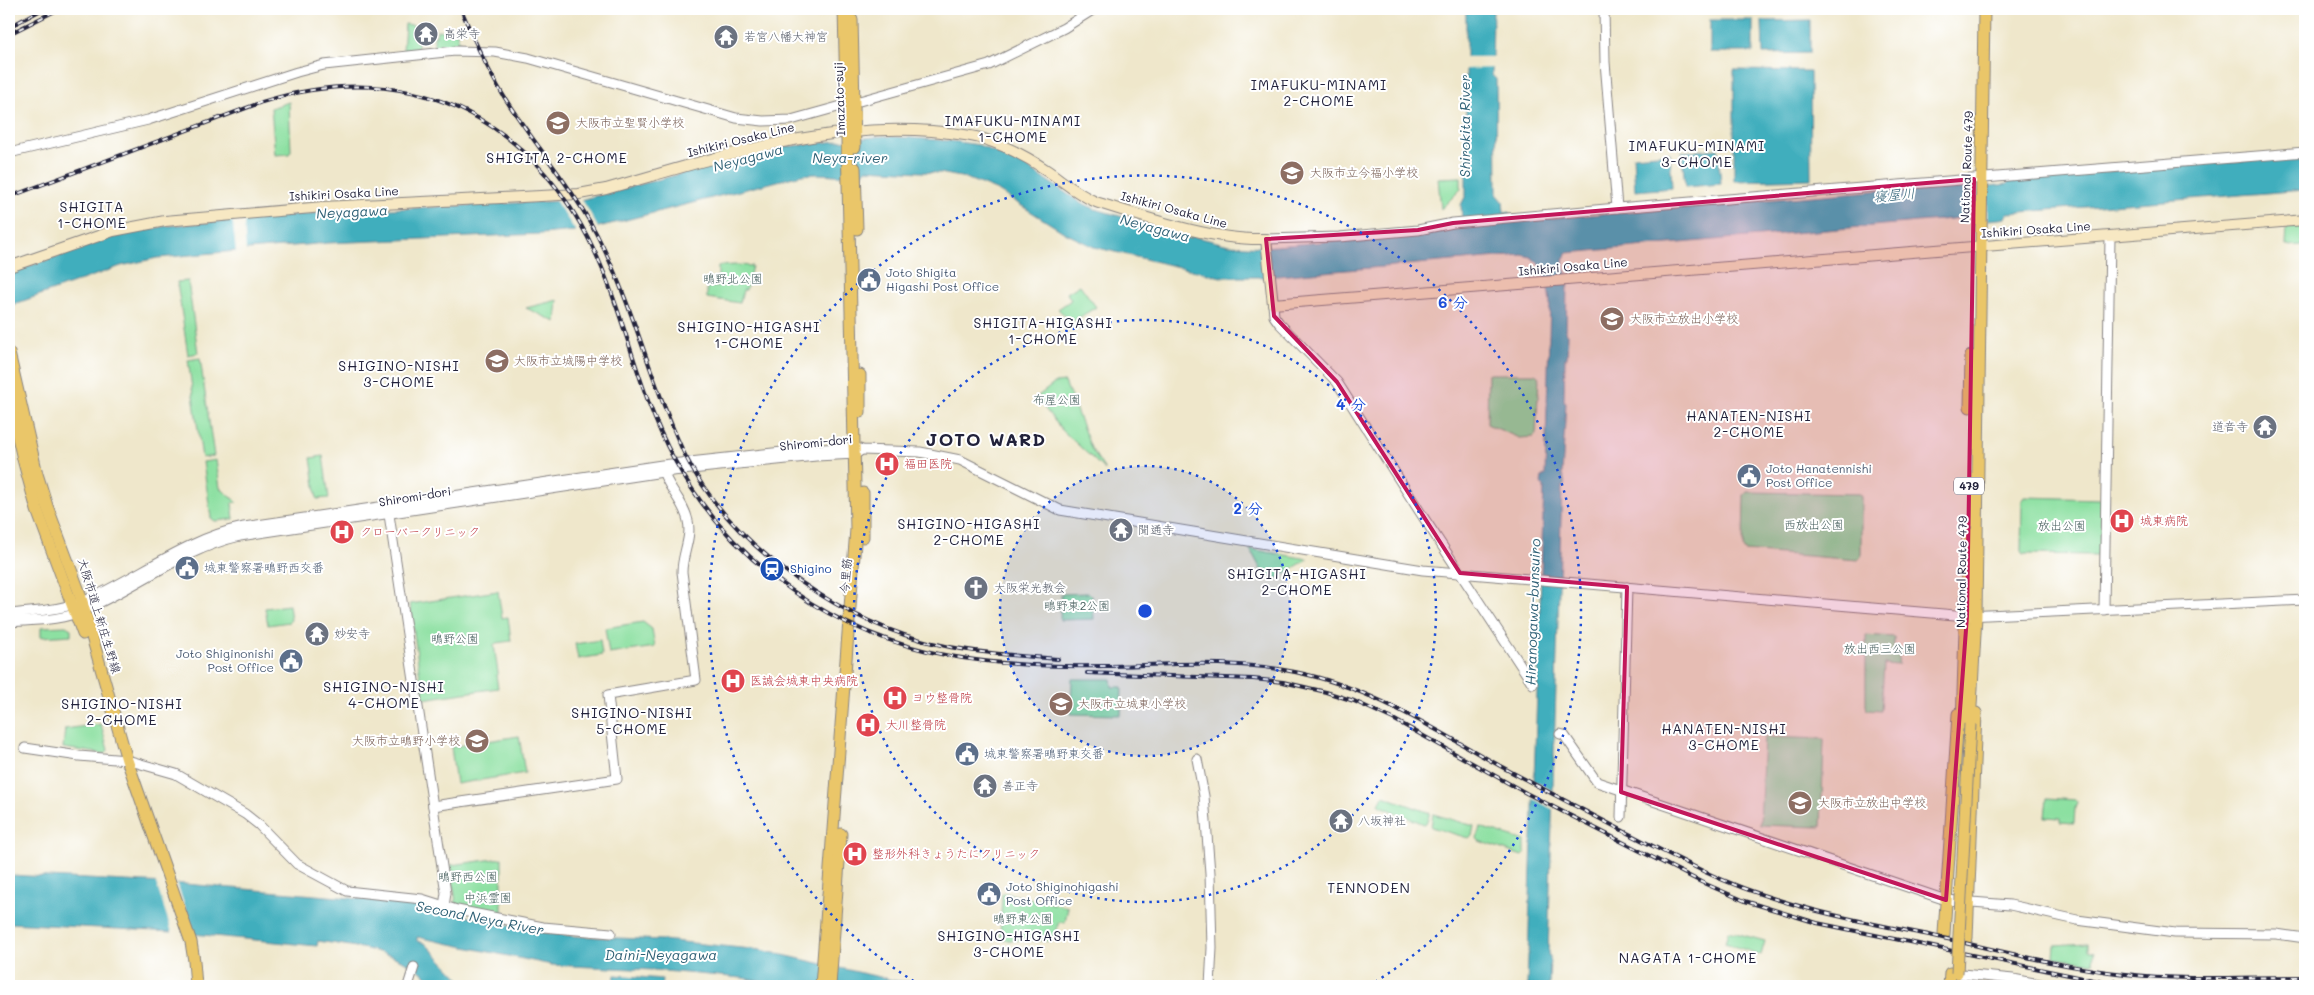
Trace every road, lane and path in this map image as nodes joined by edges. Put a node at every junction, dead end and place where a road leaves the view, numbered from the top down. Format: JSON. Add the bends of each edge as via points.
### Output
{"nodes":[{"id":1,"x":844,"y":9,"type":"edge"},
{"id":2,"x":851,"y":9,"type":"edge"},
{"id":3,"x":1094,"y":9,"type":"edge"},
{"id":4,"x":1604,"y":9,"type":"edge"},
{"id":5,"x":1977,"y":9,"type":"edge"},
{"id":6,"x":1984,"y":9,"type":"edge"},
{"id":7,"x":850,"y":105,"type":"junction"},
{"id":8,"x":851,"y":135,"type":"junction"},
{"id":9,"x":2305,"y":152,"type":"edge"},
{"id":10,"x":9,"y":153,"type":"edge"},
{"id":11,"x":1978,"y":181,"type":"junction"},
{"id":12,"x":852,"y":189,"type":"joint"},
{"id":13,"x":1617,"y":208,"type":"junction"},
{"id":14,"x":2305,"y":220,"type":"edge"},
{"id":15,"x":2110,"y":237,"type":"junction"},
{"id":16,"x":1266,"y":242,"type":"junction"},
{"id":17,"x":1977,"y":247,"type":"junction"},
{"id":18,"x":9,"y":267,"type":"edge"},
{"id":19,"x":1273,"y":304,"type":"junction"},
{"id":20,"x":9,"y":353,"type":"edge"},
{"id":21,"x":12,"y":397,"type":"edge"},
{"id":22,"x":857,"y":450,"type":"junction"},
{"id":23,"x":663,"y":469,"type":"junction"},
{"id":24,"x":388,"y":510,"type":"junction"},
{"id":25,"x":1460,"y":573,"type":"junction"},
{"id":26,"x":1627,"y":587,"type":"junction"},
{"id":27,"x":2305,"y":600,"type":"edge"},
{"id":28,"x":78,"y":608,"type":"junction"},
{"id":29,"x":2104,"y":610,"type":"junction"},
{"id":30,"x":9,"y":614,"type":"edge"},
{"id":31,"x":1971,"y":616,"type":"junction"},
{"id":32,"x":9,"y":622,"type":"edge"},
{"id":33,"x":1973,"y":667,"type":"junction"},
{"id":34,"x":1533,"y":684,"type":"dead end"},
{"id":35,"x":1963,"y":684,"type":"junction"},
{"id":36,"x":1966,"y":724,"type":"junction"},
{"id":37,"x":1560,"y":734,"type":"dead end"},
{"id":38,"x":25,"y":748,"type":"dead end"},
{"id":39,"x":1197,"y":759,"type":"dead end"},
{"id":40,"x":123,"y":760,"type":"junction"},
{"id":41,"x":1621,"y":792,"type":"junction"},
{"id":42,"x":433,"y":806,"type":"junction"},
{"id":43,"x":1621,"y":817,"type":"dead end"},
{"id":44,"x":1946,"y":900,"type":"junction"},
{"id":45,"x":1968,"y":903,"type":"junction"},
{"id":46,"x":444,"y":906,"type":"junction"},
{"id":47,"x":611,"y":933,"type":"dead end"},
{"id":48,"x":1944,"y":934,"type":"dead end"},
{"id":49,"x":1967,"y":938,"type":"dead end"},
{"id":50,"x":2305,"y":938,"type":"edge"},
{"id":51,"x":827,"y":963,"type":"junction"},
{"id":52,"x":191,"y":964,"type":"junction"},
{"id":53,"x":414,"y":967,"type":"dead end"},
{"id":54,"x":1954,"y":973,"type":"junction"},
{"id":55,"x":188,"y":986,"type":"edge"},
{"id":56,"x":196,"y":986,"type":"edge"},
{"id":57,"x":408,"y":986,"type":"edge"},
{"id":58,"x":822,"y":986,"type":"edge"},
{"id":59,"x":830,"y":986,"type":"edge"},
{"id":60,"x":1210,"y":986,"type":"edge"},
{"id":61,"x":1949,"y":986,"type":"edge"},
{"id":62,"x":1957,"y":986,"type":"edge"},
{"id":63,"x":2050,"y":986,"type":"edge"}],
"edges":[{"from":1,"to":7,"type":"main road"},
{"from":2,"to":7,"type":"main road","name":"Imazato-suji"},
{"from":3,"to":7,"type":"street","via":[[1053,34],[988,65]]},
{"from":4,"to":13,"type":"street"},
{"from":5,"to":11,"type":"main road","name":"National Route 479","number":"479"},
{"from":6,"to":11,"type":"main road","name":"National Route 479","number":"479"},
{"from":7,"to":8,"type":"main road","name":"Imazato-suji"},
{"from":7,"to":10,"type":"street","via":[[791,120],[748,120],[528,58],[496,52],[455,51],[324,65],[148,120]]},
{"from":8,"to":12,"type":"main road","name":"Imazato-suji"},
{"from":8,"to":16,"type":"main road","name":"Ishikiri Osaka Line","via":[[913,130],[978,137],[1037,164],[1096,202],[1216,236]]},
{"from":8,"to":18,"type":"main road","name":"Ishikiri Osaka Line","via":[[777,142],[579,194],[323,207],[152,223],[104,234]]},
{"from":9,"to":11,"type":"street"},
{"from":11,"to":13,"type":"street"},
{"from":11,"to":17,"type":"main road","name":"National Route 479","number":"479"},
{"from":12,"to":22,"type":"main road","name":"今里筋"},
{"from":13,"to":16,"type":"street","via":[[1454,223],[1422,230]]},
{"from":14,"to":15,"type":"main road","name":"Ishikiri Osaka Line"},
{"from":15,"to":17,"type":"main road","name":"Ishikiri Osaka Line"},
{"from":15,"to":29,"type":"street"},
{"from":16,"to":19,"type":"main road"},
{"from":17,"to":19,"type":"main road","name":"Ishikiri Osaka Line"},
{"from":17,"to":31,"type":"main road","name":"National Route 479","number":"479"},
{"from":19,"to":25,"type":"street","via":[[1274,316],[1338,382]]},
{"from":20,"to":21,"type":"main road","name":"大阪市道上新庄生野線"},
{"from":21,"to":28,"type":"main road","name":"大阪市道上新庄生野線","via":[[23,459],[37,510]]},
{"from":22,"to":23,"type":"street","name":"Shiromi-dori"},
{"from":22,"to":25,"type":"street","name":"Shiromi-dori","via":[[920,452],[960,460],[1060,510],[1393,566]]},
{"from":22,"to":51,"type":"main road","name":"今里筋","via":[[864,529]]},
{"from":23,"to":24,"type":"street","name":"Shiromi-dori"},
{"from":23,"to":42,"type":"street","via":[[665,480],[688,520],[682,572],[696,680],[608,695],[617,779]]},
{"from":24,"to":28,"type":"street","name":"Shiromi-dori","via":[[218,533],[190,545]]},
{"from":24,"to":42,"type":"street"},
{"from":25,"to":26,"type":"street","name":"Shiromi-dori"},
{"from":25,"to":34,"type":"street"},
{"from":26,"to":31,"type":"street","name":"Shiromi-dori"},
{"from":26,"to":41,"type":"street"},
{"from":27,"to":29,"type":"street","name":"Shiromi-dori"},
{"from":28,"to":30,"type":"street","name":"Shiromi-dori"},
{"from":28,"to":32,"type":"street","name":"Shiromi-dori","via":[[62,617]]},
{"from":28,"to":40,"type":"main road","name":"大阪市道上新庄生野線"},
{"from":29,"to":31,"type":"street","name":"Shiromi-dori"},
{"from":31,"to":33,"type":"main road","name":"National Route 479","number":"479"},
{"from":31,"to":35,"type":"main road","name":"National Route 479","number":"479"},
{"from":33,"to":36,"type":"main road","name":"National Route 479","number":"479"},
{"from":33,"to":45,"type":"main road","via":[[1976,724]]},
{"from":35,"to":36,"type":"main road","name":"National Route 479","number":"479"},
{"from":35,"to":44,"type":"main road","via":[[1956,722]]},
{"from":36,"to":54,"type":"main road","name":"National Route 479","number":"479","bridge":true},
{"from":37,"to":41,"type":"street","via":[[1564,735],[1597,782]]},
{"from":38,"to":40,"type":"street"},
{"from":39,"to":60,"type":"street","via":[[1204,796],[1210,873]]},
{"from":40,"to":46,"type":"street","via":[[163,769],[187,779],[260,825],[298,864],[347,891],[418,898]]},
{"from":40,"to":52,"type":"main road","name":"大阪市道上新庄生野線"},
{"from":41,"to":43,"type":"street"},
{"from":41,"to":44,"type":"street"},
{"from":42,"to":46,"type":"street","via":[[446,896]]},
{"from":44,"to":45,"type":"street"},
{"from":44,"to":48,"type":"main road"},
{"from":45,"to":49,"type":"main road"},
{"from":45,"to":50,"type":"street","via":[[2010,905],[2077,920],[2174,933],[2276,934]]},
{"from":46,"to":47,"type":"street","via":[[543,927]]},
{"from":51,"to":58,"type":"main road"},
{"from":51,"to":59,"type":"main road"},
{"from":52,"to":55,"type":"main road","name":"大阪市道上新庄生野線"},
{"from":52,"to":56,"type":"main road","name":"大阪市道上新庄生野線"},
{"from":53,"to":57,"type":"street"},
{"from":54,"to":61,"type":"main road","name":"National Route 479","number":"479"},
{"from":54,"to":62,"type":"main road","name":"National Route 479","number":"479"},
{"from":54,"to":63,"type":"street"}]}
